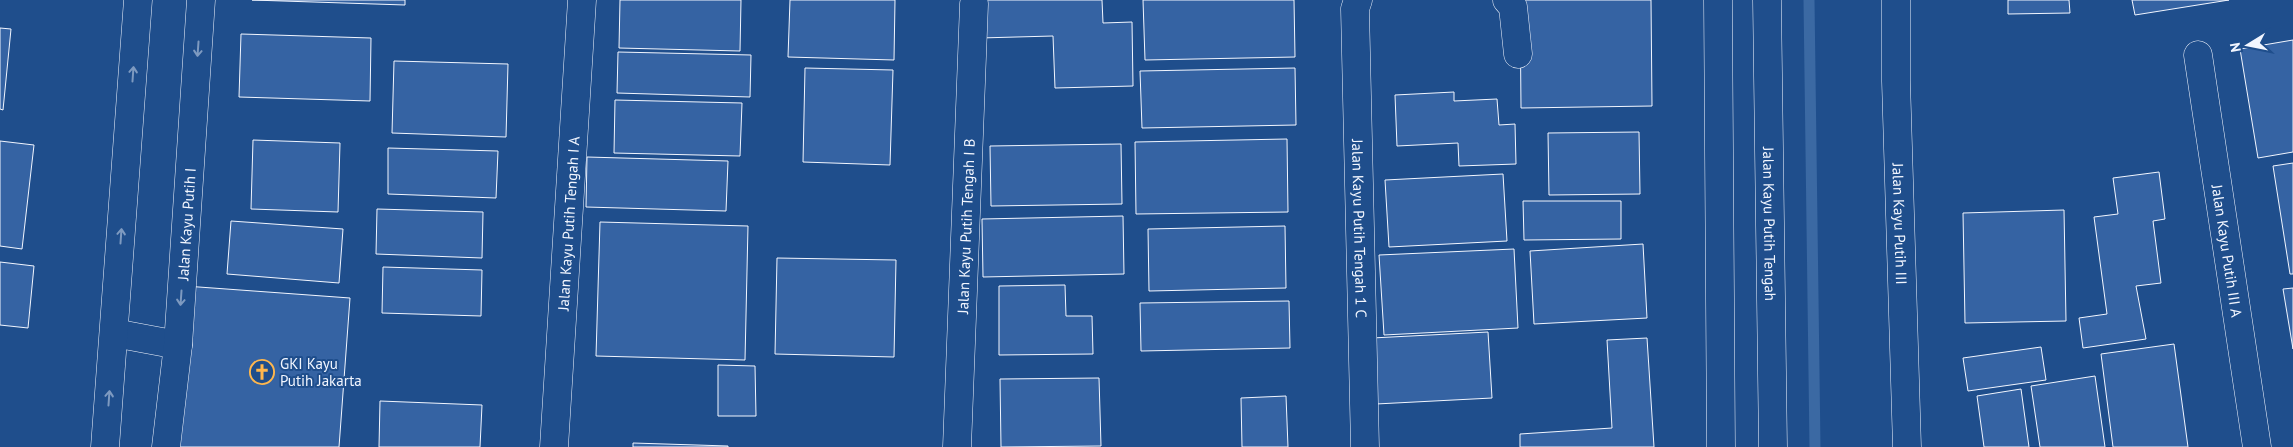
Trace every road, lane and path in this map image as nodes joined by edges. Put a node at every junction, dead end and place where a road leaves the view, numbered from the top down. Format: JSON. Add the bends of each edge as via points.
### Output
{"nodes":[{"id":1,"x":138,"y":0,"type":"edge"},
{"id":2,"x":201,"y":0,"type":"edge"},
{"id":3,"x":582,"y":0,"type":"edge"},
{"id":4,"x":1507,"y":0,"type":"edge"},
{"id":5,"x":1718,"y":0,"type":"edge"},
{"id":6,"x":1767,"y":0,"type":"edge"},
{"id":7,"x":1896,"y":0,"type":"edge"},
{"id":8,"x":974,"y":4,"type":"dead end"},
{"id":9,"x":1356,"y":5,"type":"edge"},
{"id":10,"x":1518,"y":54,"type":"dead end"},
{"id":11,"x":2198,"y":55,"type":"dead end"},
{"id":12,"x":114,"y":333,"type":"junction"},
{"id":13,"x":178,"y":345,"type":"junction"},
{"id":14,"x":105,"y":447,"type":"edge"},
{"id":15,"x":166,"y":447,"type":"edge"},
{"id":16,"x":554,"y":447,"type":"edge"},
{"id":17,"x":957,"y":447,"type":"edge"},
{"id":18,"x":1365,"y":447,"type":"edge"},
{"id":19,"x":1721,"y":447,"type":"edge"},
{"id":20,"x":1773,"y":447,"type":"edge"},
{"id":21,"x":1907,"y":447,"type":"edge"},
{"id":22,"x":2257,"y":447,"type":"edge"}],
"edges":[{"from":12,"to":1,"type":"street","one_way":true},
{"from":2,"to":13,"type":"street","name":"Jalan Kayu Putih I","one_way":true},
{"from":3,"to":16,"type":"street","name":"Jalan Kayu Putih Tengah I A"},
{"from":4,"to":10,"type":"street","via":[[1513,7]]},
{"from":5,"to":19,"type":"street"},
{"from":6,"to":20,"type":"street","name":"Jalan Kayu Putih Tengah"},
{"from":7,"to":21,"type":"street","name":"Jalan Kayu Putih III"},
{"from":8,"to":17,"type":"street","name":"Jalan Kayu Putih Tengah I B"},
{"from":9,"to":18,"type":"street","name":"Jalan Kayu Putih Tengah 1 C"},
{"from":11,"to":22,"type":"street","name":"Jalan Kayu Putih III A"},
{"from":12,"to":13,"type":"street"},
{"from":14,"to":12,"type":"street","one_way":true},
{"from":13,"to":15,"type":"street","name":"Jalan Kayu Putih I"}]}
